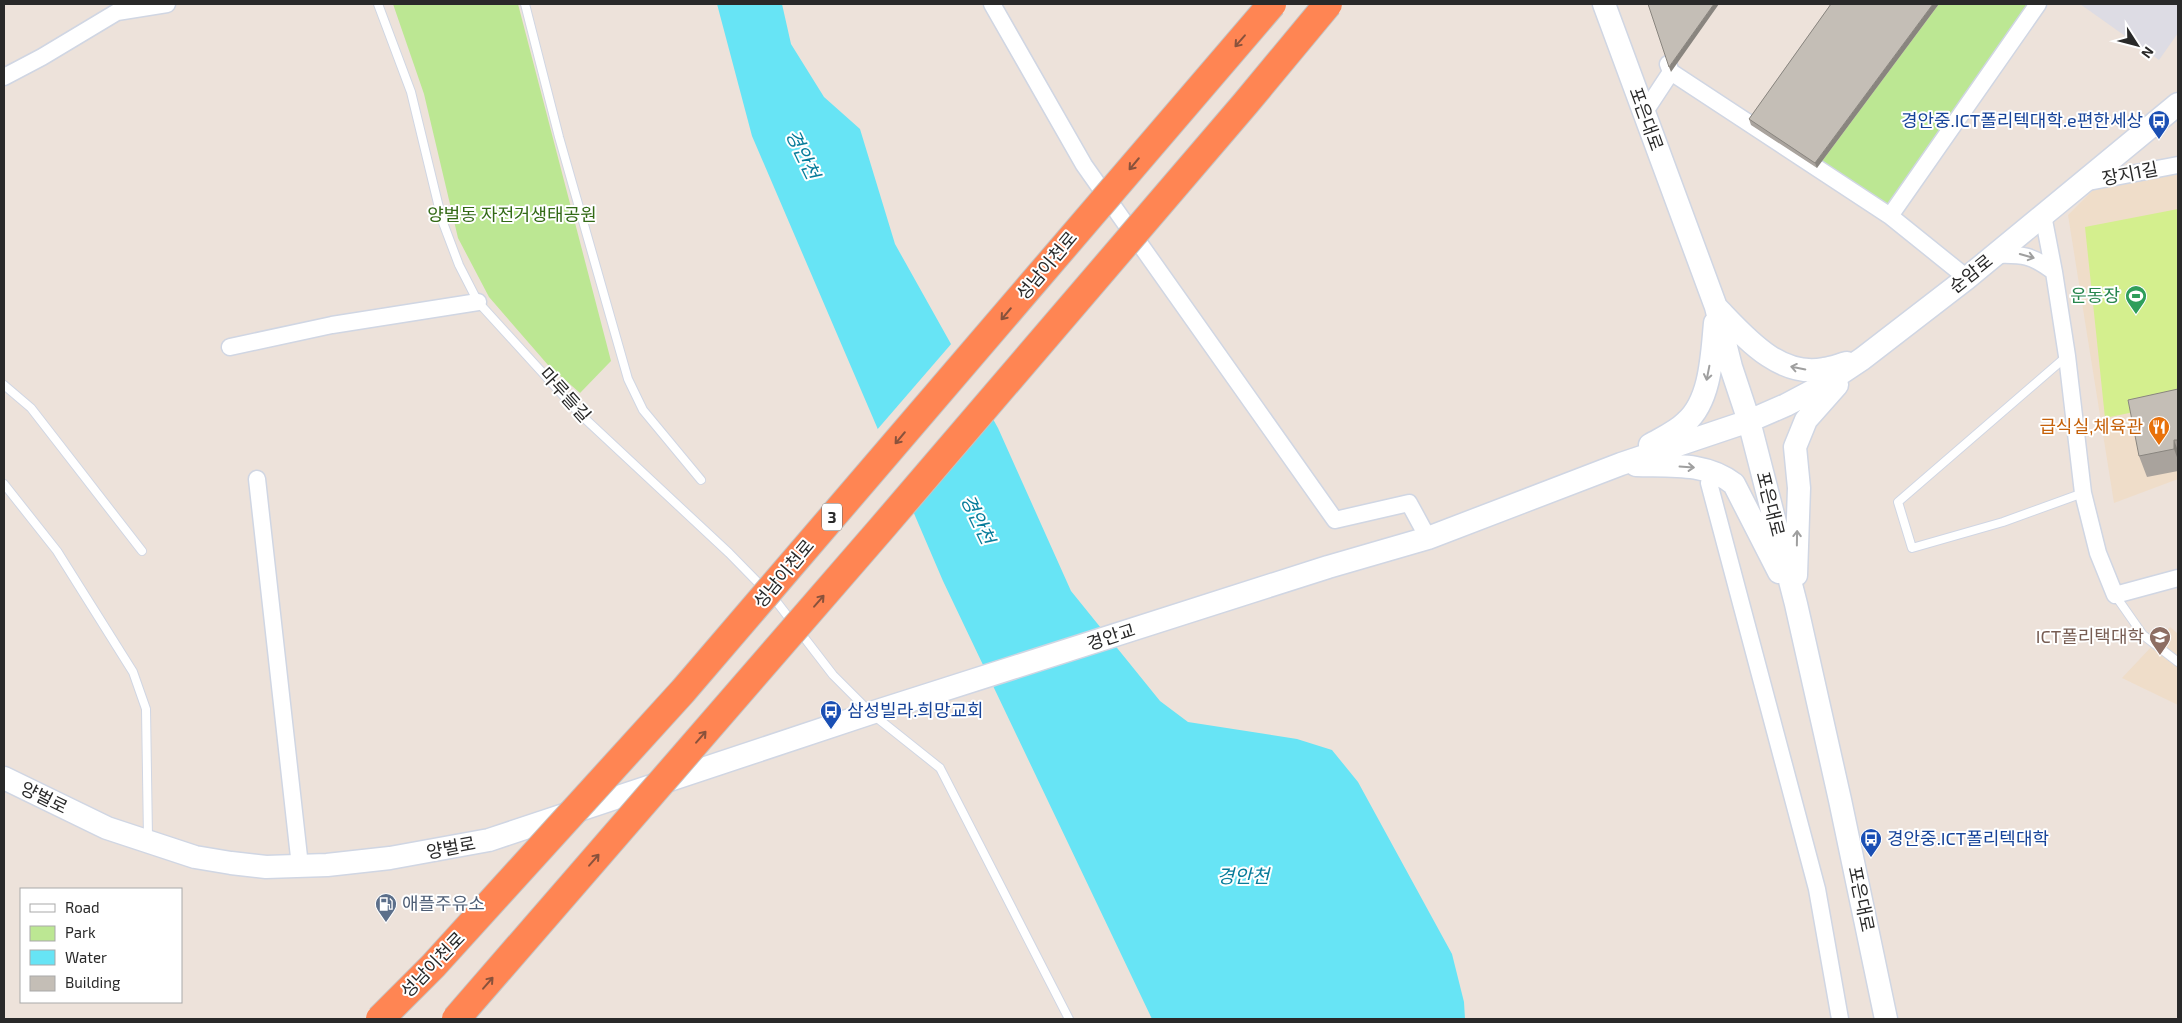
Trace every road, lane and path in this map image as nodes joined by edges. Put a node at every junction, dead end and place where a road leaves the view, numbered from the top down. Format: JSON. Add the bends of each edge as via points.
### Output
{"nodes":[{"id":1,"x":167,"y":4,"type":"edge"},
{"id":2,"x":378,"y":4,"type":"edge"},
{"id":3,"x":525,"y":4,"type":"edge"},
{"id":4,"x":992,"y":4,"type":"edge"},
{"id":5,"x":1272,"y":4,"type":"edge"},
{"id":6,"x":1328,"y":4,"type":"edge"},
{"id":7,"x":1604,"y":4,"type":"edge"},
{"id":8,"x":2038,"y":4,"type":"edge"},
{"id":9,"x":1662,"y":46,"type":"edge"},
{"id":10,"x":1671,"y":72,"type":"junction"},
{"id":11,"x":4,"y":77,"type":"edge"},
{"id":12,"x":2178,"y":104,"type":"edge"},
{"id":13,"x":1644,"y":113,"type":"junction"},
{"id":14,"x":2178,"y":165,"type":"edge"},
{"id":15,"x":2081,"y":184,"type":"junction"},
{"id":16,"x":2043,"y":214,"type":"junction"},
{"id":17,"x":1890,"y":216,"type":"junction"},
{"id":18,"x":1995,"y":255,"type":"junction"},
{"id":19,"x":2054,"y":272,"type":"junction"},
{"id":20,"x":1967,"y":278,"type":"junction"},
{"id":21,"x":478,"y":302,"type":"junction"},
{"id":22,"x":1716,"y":308,"type":"junction"},
{"id":23,"x":230,"y":346,"type":"dead end"},
{"id":24,"x":2067,"y":356,"type":"junction"},
{"id":25,"x":1862,"y":359,"type":"junction"},
{"id":26,"x":4,"y":385,"type":"edge"},
{"id":27,"x":1750,"y":421,"type":"junction"},
{"id":28,"x":1621,"y":464,"type":"junction"},
{"id":29,"x":1714,"y":471,"type":"junction"},
{"id":30,"x":257,"y":479,"type":"dead end"},
{"id":31,"x":701,"y":480,"type":"dead end"},
{"id":32,"x":4,"y":484,"type":"edge"},
{"id":33,"x":2084,"y":492,"type":"junction"},
{"id":34,"x":1428,"y":538,"type":"junction"},
{"id":35,"x":142,"y":551,"type":"dead end"},
{"id":36,"x":2178,"y":578,"type":"edge"},
{"id":37,"x":2115,"y":595,"type":"junction"},
{"id":38,"x":1796,"y":604,"type":"junction"},
{"id":39,"x":2178,"y":662,"type":"edge"},
{"id":40,"x":894,"y":707,"type":"joint"},
{"id":41,"x":871,"y":713,"type":"junction"},
{"id":42,"x":4,"y":778,"type":"edge"},
{"id":43,"x":148,"y":843,"type":"junction"},
{"id":44,"x":300,"y":866,"type":"junction"},
{"id":45,"x":380,"y":1019,"type":"edge"},
{"id":46,"x":456,"y":1019,"type":"edge"},
{"id":47,"x":1069,"y":1019,"type":"edge"},
{"id":48,"x":1840,"y":1019,"type":"edge"},
{"id":49,"x":1886,"y":1019,"type":"edge"}],
"edges":[{"from":1,"to":11,"type":"street","via":[[117,12]]},
{"from":2,"to":21,"type":"lane","name":"마루들길","via":[[412,92],[442,220],[459,265]]},
{"from":3,"to":31,"type":"lane","via":[[628,379],[643,410]]},
{"from":4,"to":34,"type":"street","via":[[1084,165],[1335,520],[1408,503]]},
{"from":5,"to":45,"type":"highway","name":"성남이천로","number":"3","one_way":true,"bridge":true,"via":[[684,692],[433,966]]},
{"from":46,"to":6,"type":"highway","one_way":true,"bridge":true,"via":[[881,529]]},
{"from":7,"to":13,"type":"street","name":"포은대로"},
{"from":8,"to":17,"type":"street"},
{"from":9,"to":10,"type":"street"},
{"from":10,"to":13,"type":"street"},
{"from":10,"to":17,"type":"street"},
{"from":12,"to":15,"type":"street","name":"순암로"},
{"from":13,"to":22,"type":"street","name":"포은대로"},
{"from":14,"to":15,"type":"street","name":"장지1길"},
{"from":15,"to":16,"type":"street","name":"순암로"},
{"from":16,"to":18,"type":"street","name":"순암로"},
{"from":16,"to":19,"type":"street"},
{"from":17,"to":20,"type":"street"},
{"from":18,"to":19,"type":"street","one_way":true,"via":[[2021,254],[2037,259]]},
{"from":18,"to":20,"type":"street","name":"순암로"},
{"from":19,"to":24,"type":"street"},
{"from":20,"to":25,"type":"street","name":"순암로"},
{"from":21,"to":23,"type":"street","via":[[332,325]]},
{"from":21,"to":41,"type":"lane","name":"마루들길","via":[[581,415],[776,601],[833,675]]},
{"from":25,"to":22,"type":"street","one_way":true,"via":[[1823,370],[1791,368],[1765,354]]},
{"from":22,"to":27,"type":"street","name":"포은대로"},
{"from":22,"to":28,"type":"street","one_way":true,"via":[[1713,348],[1703,397],[1696,411],[1686,422]]},
{"from":24,"to":33,"type":"street"},
{"from":24,"to":33,"type":"lane","via":[[1898,502],[1912,548],[2003,522]]},
{"from":25,"to":27,"type":"street","name":"순암로","via":[[1786,405]]},
{"from":38,"to":25,"type":"street","one_way":true,"via":[[1798,488],[1795,447],[1806,420]]},
{"from":26,"to":35,"type":"lane","via":[[31,408]]},
{"from":27,"to":28,"type":"street","name":"순암로"},
{"from":27,"to":38,"type":"street","name":"포은대로"},
{"from":28,"to":29,"type":"street","one_way":true},
{"from":28,"to":34,"type":"street","name":"경안교"},
{"from":29,"to":38,"type":"street","via":[[1734,484]]},
{"from":29,"to":48,"type":"street","via":[[1709,483],[1817,889]]},
{"from":30,"to":44,"type":"street"},
{"from":32,"to":43,"type":"lane","via":[[57,551],[133,672],[146,709]]},
{"from":33,"to":37,"type":"street","via":[[2098,553]]},
{"from":34,"to":40,"type":"street","name":"경안교","via":[[1328,567]]},
{"from":36,"to":37,"type":"street"},
{"from":37,"to":39,"type":"lane","via":[[2143,635]]},
{"from":38,"to":49,"type":"street","name":"포은대로"},
{"from":40,"to":41,"type":"street","name":"양벌로"},
{"from":41,"to":44,"type":"street","name":"양벌로","via":[[489,840],[390,858]]},
{"from":41,"to":47,"type":"lane","name":"마루들길","via":[[940,768]]},
{"from":42,"to":43,"type":"street","name":"양벌로","via":[[107,828]]},
{"from":43,"to":44,"type":"street","name":"양벌로","via":[[195,857],[231,863]]}]}
